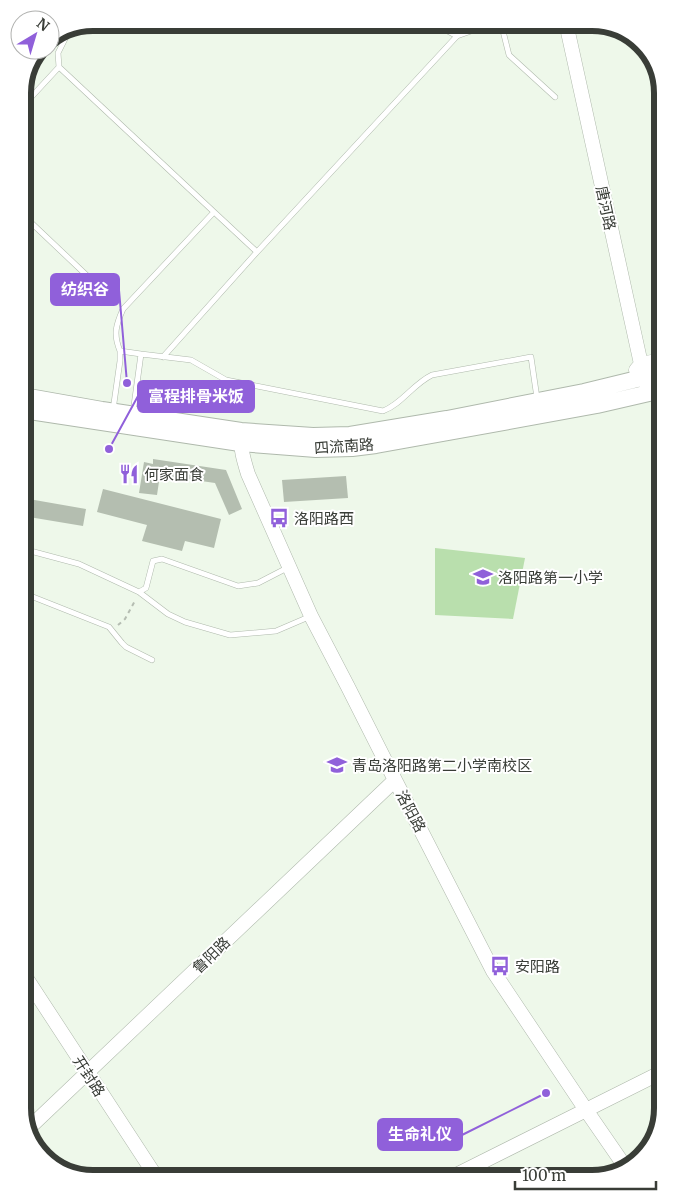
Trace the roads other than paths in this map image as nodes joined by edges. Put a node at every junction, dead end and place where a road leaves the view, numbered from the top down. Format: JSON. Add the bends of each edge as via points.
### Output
{"nodes":[{"id":1,"x":448,"y":31,"type":"edge"},
{"id":2,"x":471,"y":31,"type":"edge"},
{"id":3,"x":503,"y":31,"type":"edge"},
{"id":4,"x":568,"y":31,"type":"edge"},
{"id":5,"x":457,"y":36,"type":"junction"},
{"id":6,"x":65,"y":39,"type":"edge"},
{"id":7,"x":59,"y":67,"type":"junction"},
{"id":8,"x":31,"y":97,"type":"edge"},
{"id":9,"x":555,"y":97,"type":"dead end"},
{"id":10,"x":214,"y":212,"type":"junction"},
{"id":11,"x":31,"y":222,"type":"edge"},
{"id":12,"x":257,"y":252,"type":"junction"},
{"id":13,"x":100,"y":286,"type":"dead end"},
{"id":14,"x":120,"y":351,"type":"junction"},
{"id":15,"x":142,"y":354,"type":"junction"},
{"id":16,"x":163,"y":357,"type":"junction"},
{"id":17,"x":649,"y":381,"type":"edge"},
{"id":18,"x":538,"y":401,"type":"junction"},
{"id":19,"x":31,"y":411,"type":"edge"},
{"id":20,"x":112,"y":417,"type":"junction"},
{"id":21,"x":132,"y":420,"type":"junction"},
{"id":22,"x":241,"y":437,"type":"junction"},
{"id":23,"x":31,"y":551,"type":"edge"},
{"id":24,"x":290,"y":567,"type":"junction"},
{"id":25,"x":139,"y":592,"type":"junction"},
{"id":26,"x":31,"y":596,"type":"edge"},
{"id":27,"x":312,"y":616,"type":"junction"},
{"id":28,"x":152,"y":660,"type":"dead end"},
{"id":29,"x":394,"y":780,"type":"junction"},
{"id":30,"x":31,"y":987,"type":"edge"},
{"id":31,"x":87,"y":1073,"type":"junction"},
{"id":32,"x":654,"y":1076,"type":"edge"},
{"id":33,"x":586,"y":1110,"type":"junction"},
{"id":34,"x":33,"y":1124,"type":"edge"},
{"id":35,"x":622,"y":1162,"type":"edge"},
{"id":36,"x":152,"y":1170,"type":"edge"},
{"id":37,"x":466,"y":1170,"type":"edge"}],
"edges":[{"from":1,"to":5,"type":"lane"},
{"from":2,"to":5,"type":"lane"},
{"from":3,"to":9,"type":"lane","via":[[509,55]]},
{"from":4,"to":17,"type":"street","name":"唐河路"},
{"from":5,"to":12,"type":"lane"},
{"from":6,"to":7,"type":"lane","via":[[58,53]]},
{"from":7,"to":8,"type":"lane"},
{"from":7,"to":10,"type":"lane"},
{"from":10,"to":12,"type":"lane"},
{"from":10,"to":14,"type":"lane","via":[[123,309],[116,324]]},
{"from":11,"to":13,"type":"lane"},
{"from":12,"to":16,"type":"lane"},
{"from":14,"to":15,"type":"lane"},
{"from":14,"to":20,"type":"lane"},
{"from":15,"to":16,"type":"lane"},
{"from":15,"to":21,"type":"lane"},
{"from":16,"to":18,"type":"lane","via":[[191,360],[226,380],[383,412],[432,375],[531,357]]},
{"from":17,"to":18,"type":"main road","name":"四流南路","via":[[625,382]]},
{"from":17,"to":22,"type":"main road","name":"四流南路","via":[[598,405],[376,445],[316,449]]},
{"from":18,"to":22,"type":"main road","name":"四流南路","via":[[350,435]]},
{"from":19,"to":20,"type":"main road","name":"四流南路"},
{"from":20,"to":21,"type":"main road","name":"四流南路"},
{"from":21,"to":22,"type":"main road","name":"四流南路"},
{"from":22,"to":24,"type":"street","name":"洛阳路","via":[[248,474]]},
{"from":23,"to":25,"type":"lane","via":[[79,564]]},
{"from":24,"to":25,"type":"lane","via":[[258,583],[238,586],[162,559],[153,561],[146,588]]},
{"from":24,"to":27,"type":"street","name":"洛阳路"},
{"from":25,"to":27,"type":"lane","via":[[168,614],[230,635],[276,631]]},
{"from":26,"to":28,"type":"lane","via":[[109,627],[122,643]]},
{"from":27,"to":29,"type":"street","name":"洛阳路"},
{"from":29,"to":31,"type":"street","name":"鲁阳路"},
{"from":29,"to":33,"type":"street","name":"洛阳路","via":[[493,970]]},
{"from":30,"to":31,"type":"street","name":"开封路"},
{"from":31,"to":34,"type":"street","name":"鲁阳路"},
{"from":31,"to":36,"type":"street","name":"开封路"},
{"from":32,"to":33,"type":"street"},
{"from":33,"to":35,"type":"street","name":"洛阳路"},
{"from":33,"to":37,"type":"street"}]}
